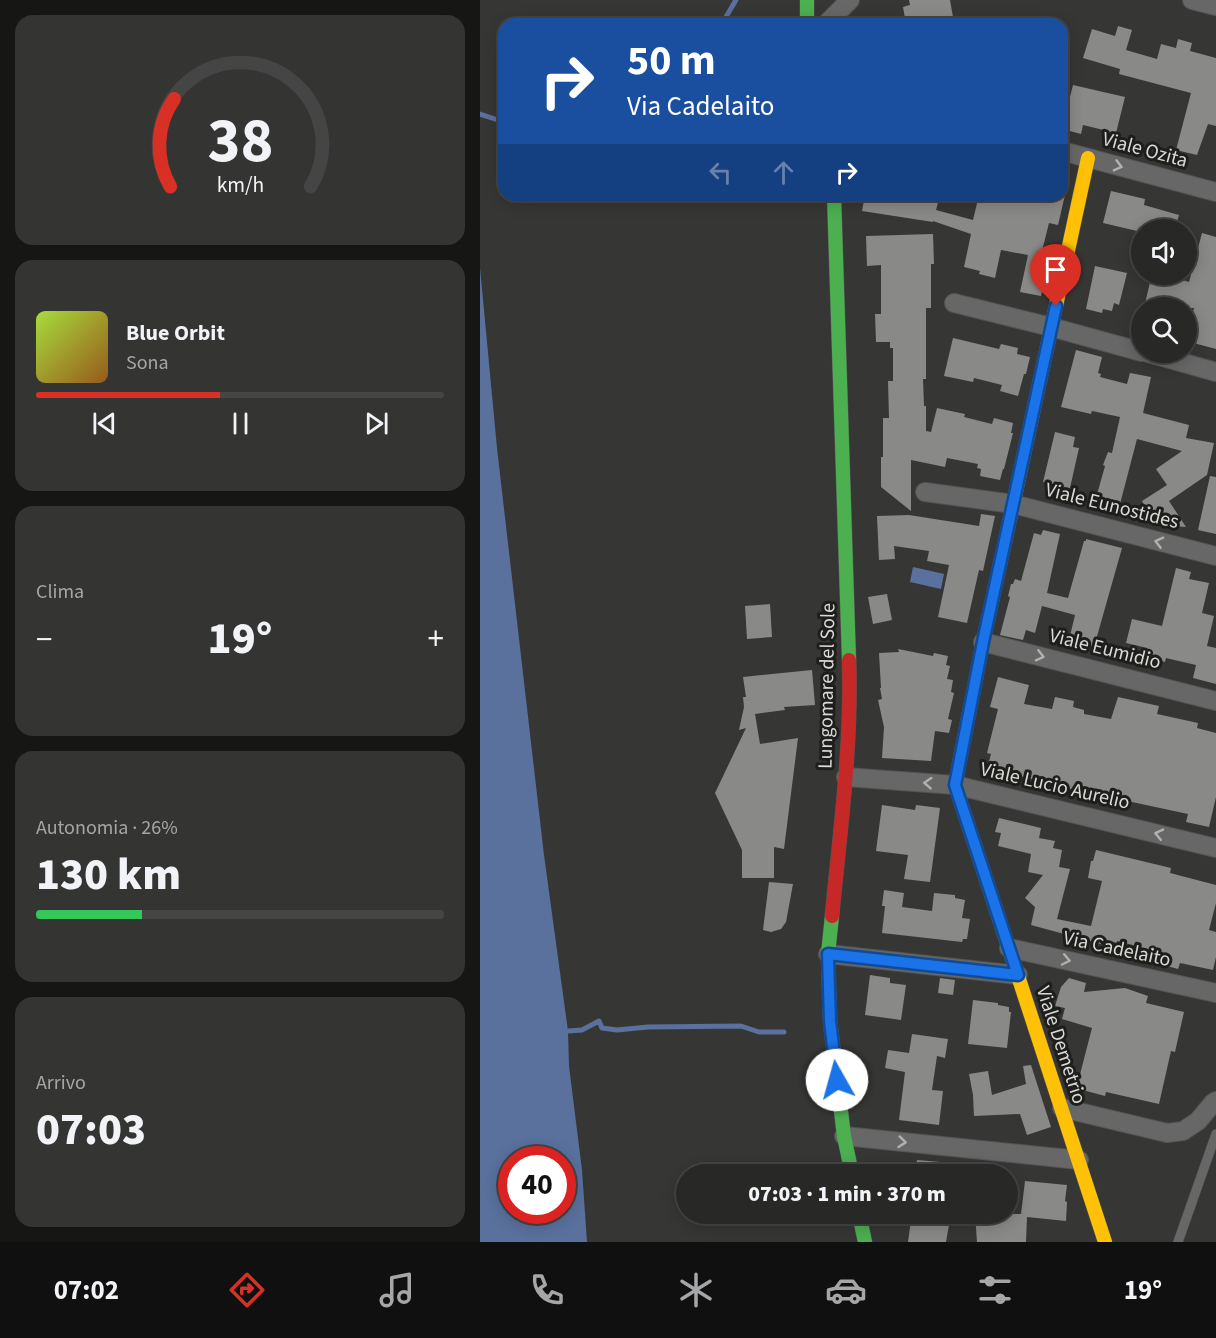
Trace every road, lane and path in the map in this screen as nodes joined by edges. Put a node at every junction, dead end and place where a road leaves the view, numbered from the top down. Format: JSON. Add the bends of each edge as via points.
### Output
{"nodes":[{"id":1,"x":807,"y":0,"type":"edge"},
{"id":2,"x":850,"y":0,"type":"edge"},
{"id":3,"x":1192,"y":0,"type":"edge"},
{"id":4,"x":1216,"y":6,"type":"edge"},
{"id":5,"x":807,"y":18,"type":"edge"},
{"id":6,"x":832,"y":18,"type":"edge"},
{"id":7,"x":1068,"y":153,"type":"edge"},
{"id":8,"x":1088,"y":158,"type":"junction"},
{"id":9,"x":1216,"y":192,"type":"edge"},
{"id":10,"x":834,"y":201,"type":"edge"},
{"id":11,"x":954,"y":303,"type":"dead end"},
{"id":12,"x":1051,"y":327,"type":"junction"},
{"id":13,"x":1131,"y":349,"type":"edge"},
{"id":14,"x":1183,"y":363,"type":"edge"},
{"id":15,"x":1216,"y":372,"type":"edge"},
{"id":16,"x":925,"y":492,"type":"dead end"},
{"id":17,"x":1013,"y":504,"type":"junction"},
{"id":18,"x":1216,"y":556,"type":"edge"},
{"id":19,"x":983,"y":642,"type":"junction"},
{"id":20,"x":1216,"y":701,"type":"edge"},
{"id":21,"x":846,"y":777,"type":"junction"},
{"id":22,"x":955,"y":785,"type":"junction"},
{"id":23,"x":1216,"y":848,"type":"edge"},
{"id":24,"x":1009,"y":948,"type":"junction"},
{"id":25,"x":828,"y":954,"type":"junction"},
{"id":26,"x":1018,"y":975,"type":"junction"},
{"id":27,"x":1216,"y":993,"type":"edge"},
{"id":28,"x":1216,"y":1101,"type":"edge"},
{"id":29,"x":1062,"y":1108,"type":"junction"},
{"id":30,"x":1216,"y":1134,"type":"edge"},
{"id":31,"x":844,"y":1136,"type":"junction"},
{"id":32,"x":1079,"y":1160,"type":"junction"},
{"id":33,"x":850,"y":1164,"type":"edge"},
{"id":34,"x":861,"y":1224,"type":"edge"},
{"id":35,"x":865,"y":1242,"type":"edge"},
{"id":36,"x":1105,"y":1242,"type":"edge"},
{"id":37,"x":1178,"y":1242,"type":"edge"}],
"edges":[{"from":1,"to":5,"type":"street"},
{"from":2,"to":6,"type":"street"},
{"from":3,"to":4,"type":"street"},
{"from":7,"to":8,"type":"street","name":"Viale Ozita"},
{"from":8,"to":9,"type":"street","name":"Viale Ozita","one_way":true},
{"from":8,"to":12,"type":"street","name":"Viale Demetrio"},
{"from":10,"to":21,"type":"street","name":"Lungomare del Sole","via":[[850,680]]},
{"from":11,"to":12,"type":"street"},
{"from":12,"to":13,"type":"street"},
{"from":12,"to":17,"type":"street","name":"Viale Demetrio"},
{"from":14,"to":15,"type":"street"},
{"from":16,"to":17,"type":"street","name":"Viale Eunostides"},
{"from":18,"to":17,"type":"street","name":"Viale Eunostides","one_way":true},
{"from":17,"to":19,"type":"street","name":"Viale Demetrio"},
{"from":19,"to":20,"type":"street","name":"Viale Eumidio","one_way":true},
{"from":19,"to":22,"type":"street","name":"Viale Demetrio"},
{"from":22,"to":21,"type":"street","name":"Viale Lucio Aurelio","one_way":true},
{"from":21,"to":25,"type":"street","name":"Lungomare del Sole"},
{"from":23,"to":22,"type":"street","name":"Viale Lucio Aurelio","one_way":true},
{"from":22,"to":24,"type":"street","name":"Viale Demetrio"},
{"from":24,"to":26,"type":"street","name":"Viale Demetrio"},
{"from":24,"to":27,"type":"street","name":"Via Cadelaito","one_way":true},
{"from":25,"to":26,"type":"street"},
{"from":25,"to":31,"type":"street","name":"Lungomare del Sole","via":[[830,1021]]},
{"from":26,"to":29,"type":"street","name":"Viale Demetrio"},
{"from":28,"to":29,"type":"street","via":[[1183,1131],[1167,1133]]},
{"from":29,"to":32,"type":"street","name":"Viale Demetrio"},
{"from":30,"to":37,"type":"lane"},
{"from":31,"to":32,"type":"street","one_way":true},
{"from":31,"to":33,"type":"street","name":"Lungomare del Sole"},
{"from":32,"to":36,"type":"street","name":"Viale Demetrio"},
{"from":34,"to":35,"type":"street"}]}
